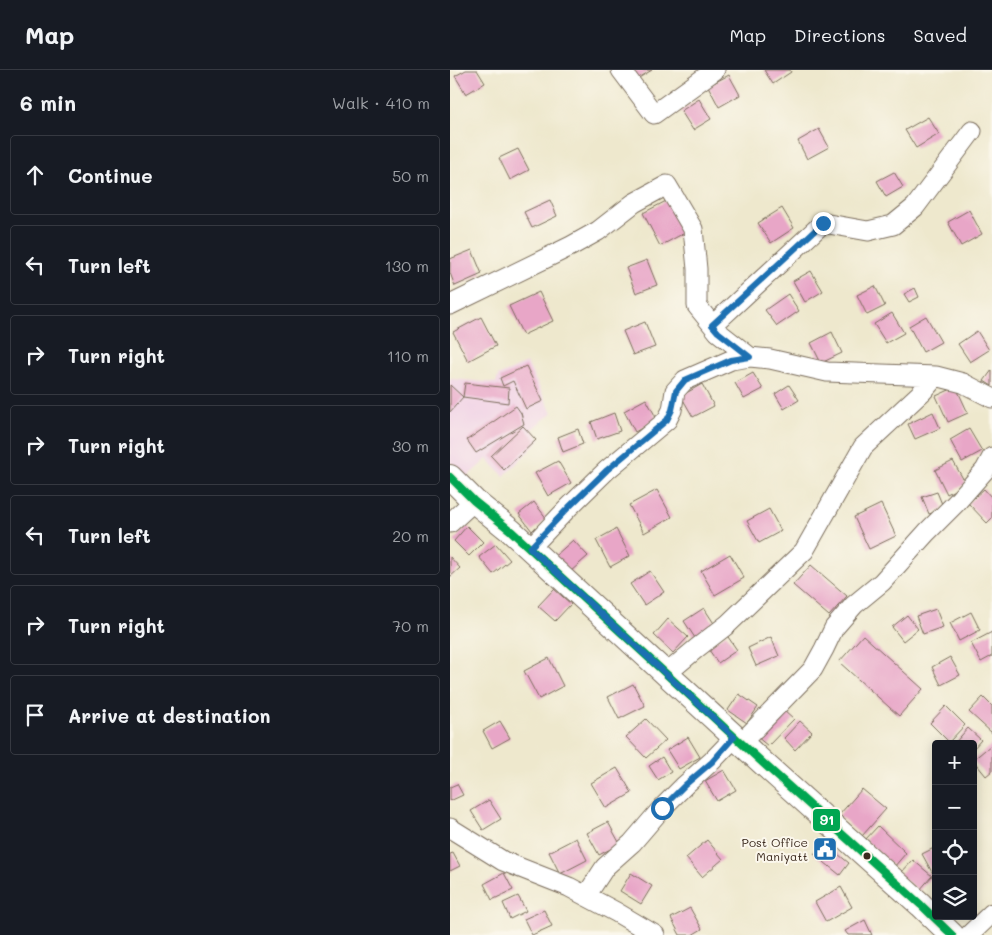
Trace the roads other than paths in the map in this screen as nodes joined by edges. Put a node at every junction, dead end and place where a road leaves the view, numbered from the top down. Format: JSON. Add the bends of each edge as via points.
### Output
{"nodes":[{"id":1,"x":621,"y":70,"type":"edge"},
{"id":2,"x":715,"y":70,"type":"edge"},
{"id":3,"x":972,"y":131,"type":"dead end"},
{"id":4,"x":450,"y":305,"type":"edge"},
{"id":5,"x":712,"y":325,"type":"junction"},
{"id":6,"x":750,"y":357,"type":"junction"},
{"id":7,"x":936,"y":376,"type":"junction"},
{"id":8,"x":992,"y":398,"type":"edge"},
{"id":9,"x":992,"y":457,"type":"edge"},
{"id":10,"x":450,"y":477,"type":"edge"},
{"id":11,"x":474,"y":501,"type":"junction"},
{"id":12,"x":450,"y":523,"type":"edge"},
{"id":13,"x":530,"y":548,"type":"junction"},
{"id":14,"x":666,"y":674,"type":"junction"},
{"id":15,"x":738,"y":740,"type":"junction"},
{"id":16,"x":450,"y":828,"type":"edge"},
{"id":17,"x":586,"y":896,"type":"junction"},
{"id":18,"x":992,"y":913,"type":"edge"},
{"id":19,"x":655,"y":935,"type":"edge"},
{"id":20,"x":952,"y":935,"type":"edge"},
{"id":21,"x":969,"y":935,"type":"edge"}],
"edges":[{"from":1,"to":2,"type":"street","via":[[654,114]]},
{"from":3,"to":5,"type":"street","via":[[915,207],[893,225],[868,231],[823,223]]},
{"from":4,"to":5,"type":"street","via":[[598,231],[667,185],[693,229],[697,306]]},
{"from":5,"to":6,"type":"street"},
{"from":6,"to":7,"type":"street","via":[[770,358],[827,372]]},
{"from":6,"to":13,"type":"street","via":[[731,360],[685,380],[676,391],[667,420],[607,470]]},
{"from":7,"to":8,"type":"street","via":[[963,383]]},
{"from":7,"to":14,"type":"street","via":[[863,447],[804,551],[728,624]]},
{"from":9,"to":15,"type":"street","via":[[956,503],[834,628],[812,669]]},
{"from":10,"to":11,"type":"main road"},
{"from":11,"to":12,"type":"street"},
{"from":11,"to":13,"type":"main road"},
{"from":13,"to":14,"type":"main road"},
{"from":14,"to":15,"type":"main road"},
{"from":15,"to":17,"type":"street","via":[[662,808],[632,843],[605,867]]},
{"from":15,"to":20,"type":"main road"},
{"from":16,"to":17,"type":"street","via":[[503,861],[569,886]]},
{"from":17,"to":19,"type":"street"},
{"from":18,"to":21,"type":"street"}]}
